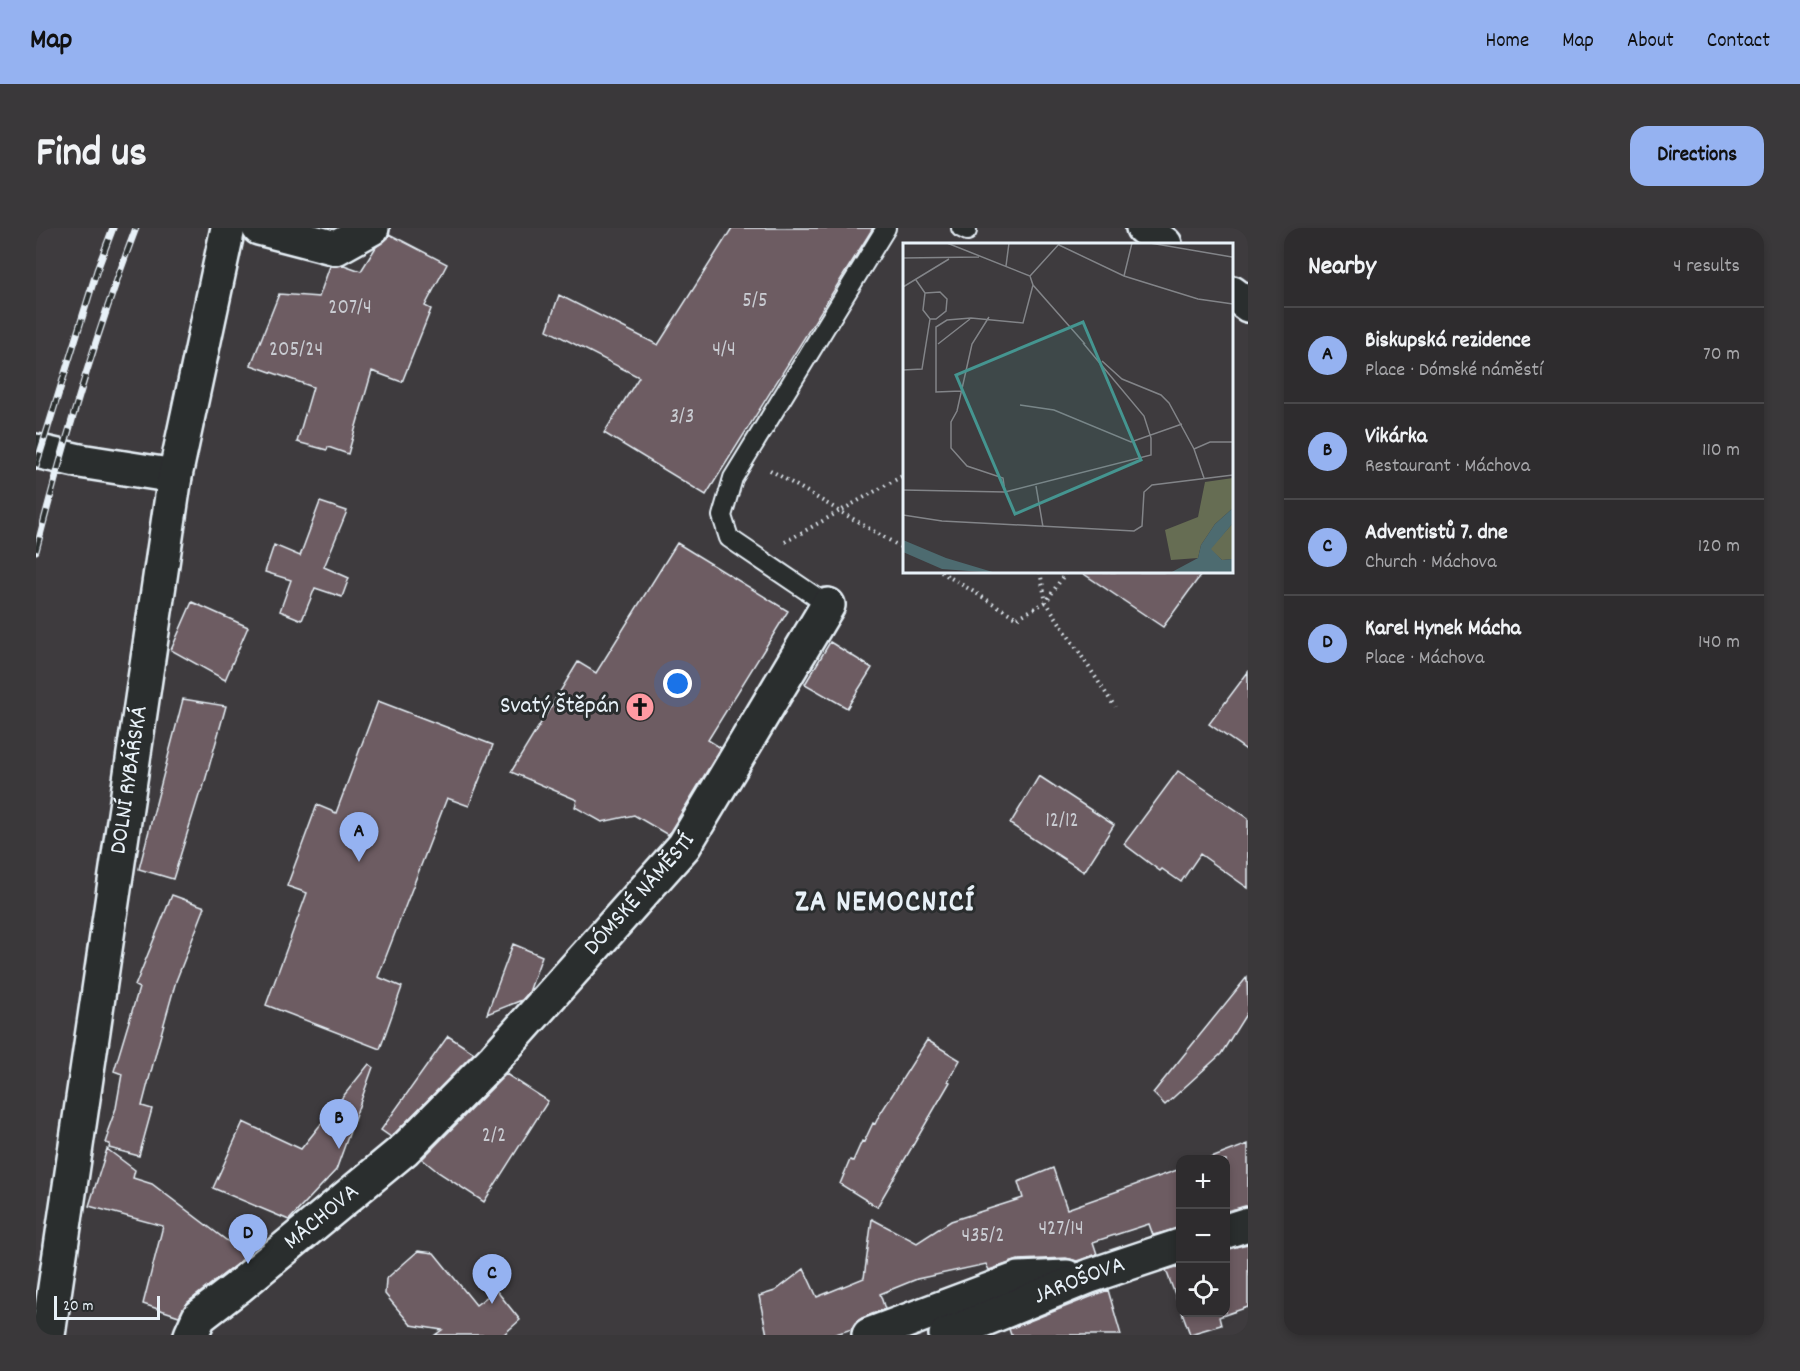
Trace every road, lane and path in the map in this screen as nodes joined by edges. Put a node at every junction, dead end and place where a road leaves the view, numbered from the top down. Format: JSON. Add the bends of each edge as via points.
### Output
{"nodes":[{"id":1,"x":228,"y":228,"type":"edge"},
{"id":2,"x":260,"y":228,"type":"edge"},
{"id":3,"x":372,"y":228,"type":"edge"},
{"id":4,"x":886,"y":228,"type":"edge"},
{"id":5,"x":1143,"y":228,"type":"edge"},
{"id":6,"x":1164,"y":243,"type":"edge"},
{"id":7,"x":1233,"y":294,"type":"edge"},
{"id":8,"x":1248,"y":305,"type":"edge"},
{"id":9,"x":36,"y":451,"type":"edge"},
{"id":10,"x":746,"y":456,"type":"junction"},
{"id":11,"x":175,"y":476,"type":"junction"},
{"id":12,"x":903,"y":476,"type":"edge"},
{"id":13,"x":841,"y":511,"type":"junction"},
{"id":14,"x":903,"y":548,"type":"edge"},
{"id":15,"x":758,"y":558,"type":"junction"},
{"id":16,"x":943,"y":573,"type":"edge"},
{"id":17,"x":1040,"y":573,"type":"edge"},
{"id":18,"x":1065,"y":573,"type":"edge"},
{"id":19,"x":1046,"y":602,"type":"junction"},
{"id":20,"x":828,"y":605,"type":"joint"},
{"id":21,"x":1115,"y":707,"type":"dead end"},
{"id":22,"x":405,"y":1149,"type":"joint"},
{"id":23,"x":1248,"y":1224,"type":"edge"},
{"id":24,"x":1230,"y":1230,"type":"edge"},
{"id":25,"x":1176,"y":1247,"type":"edge"},
{"id":26,"x":1090,"y":1276,"type":"junction"},
{"id":27,"x":48,"y":1335,"type":"edge"},
{"id":28,"x":191,"y":1335,"type":"edge"},
{"id":29,"x":868,"y":1335,"type":"edge"},
{"id":30,"x":946,"y":1335,"type":"edge"}],
"edges":[{"from":1,"to":11,"type":"street","name":"DOLNÍ RYBÁŘSKÁ"},
{"from":2,"to":3,"type":"street","via":[[336,248]]},
{"from":4,"to":10,"type":"lane"},
{"from":5,"to":6,"type":"street"},
{"from":7,"to":8,"type":"street"},
{"from":9,"to":11,"type":"street"},
{"from":10,"to":13,"type":"path"},
{"from":10,"to":15,"type":"lane","via":[[733,478],[722,516],[729,538]]},
{"from":11,"to":27,"type":"street","name":"DOLNÍ RYBÁŘSKÁ"},
{"from":12,"to":13,"type":"path"},
{"from":13,"to":14,"type":"path"},
{"from":13,"to":15,"type":"path"},
{"from":15,"to":20,"type":"lane"},
{"from":16,"to":19,"type":"path","via":[[1017,618]]},
{"from":17,"to":19,"type":"path"},
{"from":18,"to":19,"type":"path"},
{"from":19,"to":21,"type":"path"},
{"from":20,"to":22,"type":"street","name":"DÓMSKÉ NÁMĚSTÍ","via":[[684,846],[495,1058]]},
{"from":22,"to":28,"type":"street","name":"MÁCHOVA","via":[[199,1317]]},
{"from":23,"to":24,"type":"street"},
{"from":25,"to":26,"type":"street","name":"JAROŠOVA"},
{"from":26,"to":29,"type":"street","via":[[1019,1279]]},
{"from":26,"to":30,"type":"street","name":"JAROŠOVA"}]}
